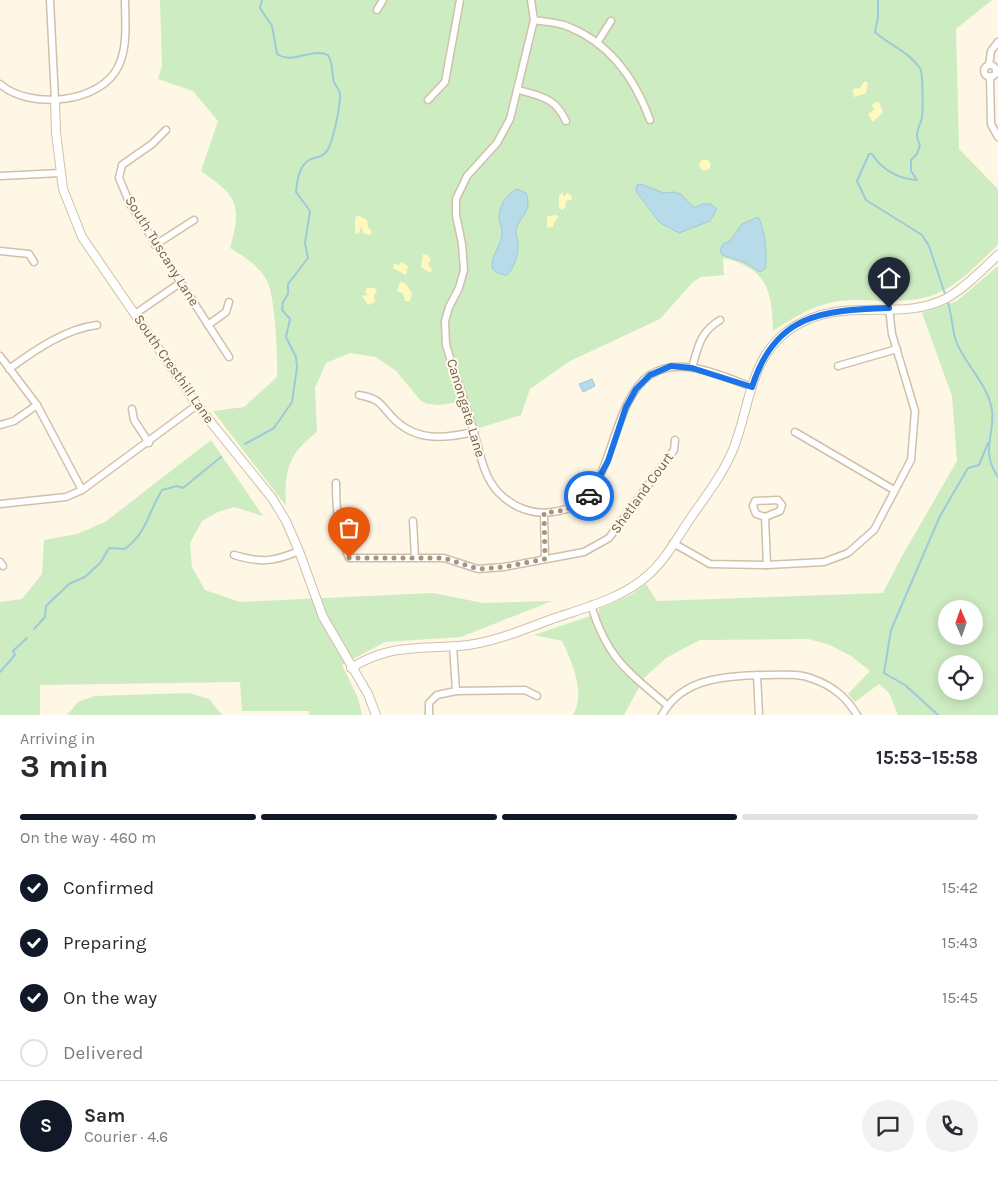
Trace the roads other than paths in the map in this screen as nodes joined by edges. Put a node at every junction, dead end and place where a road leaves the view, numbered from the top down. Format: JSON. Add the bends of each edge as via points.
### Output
{"nodes":[{"id":1,"x":50,"y":0,"type":"edge"},
{"id":2,"x":125,"y":0,"type":"edge"},
{"id":3,"x":383,"y":0,"type":"edge"},
{"id":4,"x":460,"y":0,"type":"edge"},
{"id":5,"x":531,"y":0,"type":"edge"},
{"id":6,"x":378,"y":10,"type":"dead end"},
{"id":7,"x":534,"y":20,"type":"junction"},
{"id":8,"x":611,"y":21,"type":"dead end"},
{"id":9,"x":597,"y":42,"type":"junction"},
{"id":10,"x":998,"y":42,"type":"edge"},
{"id":11,"x":989,"y":65,"type":"junction"},
{"id":12,"x":997,"y":70,"type":"edge"},
{"id":13,"x":990,"y":76,"type":"junction"},
{"id":14,"x":0,"y":84,"type":"edge"},
{"id":15,"x":519,"y":90,"type":"junction"},
{"id":16,"x":55,"y":100,"type":"junction"},
{"id":17,"x":428,"y":100,"type":"dead end"},
{"id":18,"x":650,"y":120,"type":"dead end"},
{"id":19,"x":566,"y":121,"type":"dead end"},
{"id":20,"x":166,"y":130,"type":"dead end"},
{"id":21,"x":998,"y":137,"type":"edge"},
{"id":22,"x":60,"y":173,"type":"junction"},
{"id":23,"x":0,"y":176,"type":"edge"},
{"id":24,"x":194,"y":220,"type":"dead end"},
{"id":25,"x":155,"y":244,"type":"junction"},
{"id":26,"x":0,"y":251,"type":"edge"},
{"id":27,"x":998,"y":255,"type":"edge"},
{"id":28,"x":34,"y":262,"type":"dead end"},
{"id":29,"x":180,"y":284,"type":"junction"},
{"id":30,"x":228,"y":302,"type":"dead end"},
{"id":31,"x":889,"y":308,"type":"junction"},
{"id":32,"x":135,"y":314,"type":"junction"},
{"id":33,"x":720,"y":320,"type":"dead end"},
{"id":34,"x":97,"y":325,"type":"dead end"},
{"id":35,"x":208,"y":325,"type":"junction"},
{"id":36,"x":897,"y":349,"type":"junction"},
{"id":37,"x":0,"y":356,"type":"edge"},
{"id":38,"x":229,"y":357,"type":"dead end"},
{"id":39,"x":838,"y":366,"type":"dead end"},
{"id":40,"x":692,"y":368,"type":"junction"},
{"id":41,"x":9,"y":369,"type":"junction"},
{"id":42,"x":752,"y":387,"type":"junction"},
{"id":43,"x":359,"y":395,"type":"dead end"},
{"id":44,"x":37,"y":405,"type":"junction"},
{"id":45,"x":197,"y":405,"type":"junction"},
{"id":46,"x":132,"y":409,"type":"dead end"},
{"id":47,"x":0,"y":425,"type":"edge"},
{"id":48,"x":474,"y":432,"type":"junction"},
{"id":49,"x":795,"y":432,"type":"dead end"},
{"id":50,"x":675,"y":440,"type":"dead end"},
{"id":51,"x":149,"y":443,"type":"junction"},
{"id":52,"x":588,"y":481,"type":"dead end"},
{"id":53,"x":336,"y":482,"type":"dead end"},
{"id":54,"x":595,"y":487,"type":"junction"},
{"id":55,"x":82,"y":490,"type":"junction"},
{"id":56,"x":894,"y":490,"type":"junction"},
{"id":57,"x":0,"y":504,"type":"edge"},
{"id":58,"x":544,"y":513,"type":"junction"},
{"id":59,"x":765,"y":517,"type":"dead end"},
{"id":60,"x":413,"y":521,"type":"dead end"},
{"id":61,"x":674,"y":544,"type":"junction"},
{"id":62,"x":299,"y":551,"type":"junction"},
{"id":63,"x":234,"y":555,"type":"dead end"},
{"id":64,"x":416,"y":558,"type":"junction"},
{"id":65,"x":545,"y":559,"type":"junction"},
{"id":66,"x":767,"y":565,"type":"junction"},
{"id":67,"x":591,"y":605,"type":"junction"},
{"id":68,"x":453,"y":646,"type":"junction"},
{"id":69,"x":351,"y":668,"type":"junction"},
{"id":70,"x":757,"y":675,"type":"junction"},
{"id":71,"x":456,"y":691,"type":"junction"},
{"id":72,"x":537,"y":696,"type":"dead end"},
{"id":73,"x":667,"y":705,"type":"junction"},
{"id":74,"x":376,"y":715,"type":"edge"},
{"id":75,"x":429,"y":715,"type":"edge"},
{"id":76,"x":662,"y":715,"type":"edge"},
{"id":77,"x":759,"y":715,"type":"edge"},
{"id":78,"x":857,"y":715,"type":"edge"}],
"edges":[{"from":1,"to":16,"type":"street","name":"South Cresthill Lane"},
{"from":2,"to":16,"type":"street","via":[[125,47],[119,66],[104,84],[80,96]]},
{"from":3,"to":6,"type":"street"},
{"from":4,"to":17,"type":"street","via":[[445,82]]},
{"from":5,"to":7,"type":"street","name":"Canongate Lane"},
{"from":7,"to":9,"type":"street","via":[[568,26]]},
{"from":7,"to":15,"type":"street","name":"Canongate Lane"},
{"from":8,"to":9,"type":"street"},
{"from":9,"to":18,"type":"street","via":[[622,65],[641,94]]},
{"from":10,"to":11,"type":"street","via":[[991,51]]},
{"from":11,"to":12,"type":"street"},
{"from":11,"to":13,"type":"street","via":[[984,71]]},
{"from":12,"to":13,"type":"street"},
{"from":13,"to":21,"type":"street","via":[[991,124]]},
{"from":14,"to":16,"type":"street","via":[[10,93],[30,99]]},
{"from":15,"to":19,"type":"street","via":[[547,98],[560,108]]},
{"from":15,"to":48,"type":"street","name":"Canongate Lane","via":[[510,119],[497,143],[467,176],[456,198],[464,270],[449,307],[445,332],[446,345]]},
{"from":16,"to":22,"type":"street","name":"South Cresthill Lane"},
{"from":20,"to":25,"type":"street","name":"South Tuscany Lane","via":[[152,144],[122,164],[119,178],[130,204]]},
{"from":22,"to":23,"type":"street"},
{"from":22,"to":32,"type":"street","name":"South Cresthill Lane","via":[[67,202],[82,237]]},
{"from":24,"to":25,"type":"street"},
{"from":25,"to":29,"type":"street","name":"South Tuscany Lane"},
{"from":26,"to":28,"type":"street","via":[[29,254]]},
{"from":27,"to":31,"type":"street","via":[[946,298],[921,306]]},
{"from":29,"to":32,"type":"street"},
{"from":29,"to":35,"type":"street","name":"South Tuscany Lane"},
{"from":30,"to":35,"type":"street","via":[[226,312]]},
{"from":31,"to":36,"type":"street"},
{"from":31,"to":42,"type":"street","via":[[841,309],[802,322],[770,347]]},
{"from":32,"to":45,"type":"street","name":"South Cresthill Lane"},
{"from":33,"to":40,"type":"street","via":[[709,327],[700,340]]},
{"from":34,"to":41,"type":"street","via":[[82,327],[34,350]]},
{"from":35,"to":38,"type":"street","name":"South Tuscany Lane"},
{"from":36,"to":39,"type":"street"},
{"from":36,"to":56,"type":"street","via":[[915,412],[911,460]]},
{"from":37,"to":41,"type":"street"},
{"from":40,"to":42,"type":"street","name":"Canongate Lane"},
{"from":40,"to":54,"type":"street","name":"Canongate Lane","via":[[671,366],[650,375],[636,389]]},
{"from":41,"to":44,"type":"street"},
{"from":42,"to":61,"type":"street","via":[[738,437],[726,465]]},
{"from":43,"to":48,"type":"street","via":[[377,399],[396,421],[409,431],[424,436],[442,438]]},
{"from":44,"to":47,"type":"street","via":[[14,421]]},
{"from":44,"to":55,"type":"street"},
{"from":45,"to":51,"type":"street"},
{"from":45,"to":62,"type":"street","name":"South Cresthill Lane","via":[[272,498]]},
{"from":46,"to":51,"type":"street","via":[[134,420]]},
{"from":48,"to":58,"type":"street","name":"Canongate Lane","via":[[486,471],[497,491],[515,507]]},
{"from":49,"to":56,"type":"street"},
{"from":50,"to":65,"type":"street","name":"Shetland Court","via":[[674,450],[609,538],[584,552]]},
{"from":51,"to":55,"type":"street"},
{"from":52,"to":54,"type":"street"},
{"from":53,"to":64,"type":"street","name":"Shetland Court","via":[[336,516],[349,558]]},
{"from":54,"to":58,"type":"street","name":"Canongate Lane","via":[[587,499],[566,510]]},
{"from":55,"to":57,"type":"street","via":[[57,498]]},
{"from":56,"to":66,"type":"street","via":[[874,530],[848,552],[824,562]]},
{"from":58,"to":65,"type":"street"},
{"from":59,"to":66,"type":"street"},
{"from":60,"to":64,"type":"street"},
{"from":61,"to":66,"type":"street","via":[[710,564]]},
{"from":61,"to":67,"type":"street","via":[[646,577],[625,591]]},
{"from":62,"to":63,"type":"street","via":[[278,560],[254,561]]},
{"from":62,"to":69,"type":"street","name":"South Cresthill Lane","via":[[324,617]]},
{"from":64,"to":65,"type":"street","name":"Shetland Court","via":[[444,558],[478,569]]},
{"from":67,"to":68,"type":"street","via":[[505,636]]},
{"from":67,"to":73,"type":"street","via":[[599,633],[616,660]]},
{"from":68,"to":69,"type":"street","via":[[389,650]]},
{"from":68,"to":71,"type":"street"},
{"from":69,"to":74,"type":"street","name":"South Cresthill Lane","via":[[368,694]]},
{"from":70,"to":73,"type":"street","via":[[701,682]]},
{"from":70,"to":77,"type":"street"},
{"from":70,"to":78,"type":"street","via":[[811,678],[848,700]]},
{"from":71,"to":72,"type":"street","via":[[525,690]]},
{"from":71,"to":75,"type":"street","via":[[437,695],[429,703]]},
{"from":73,"to":76,"type":"street"}]}
